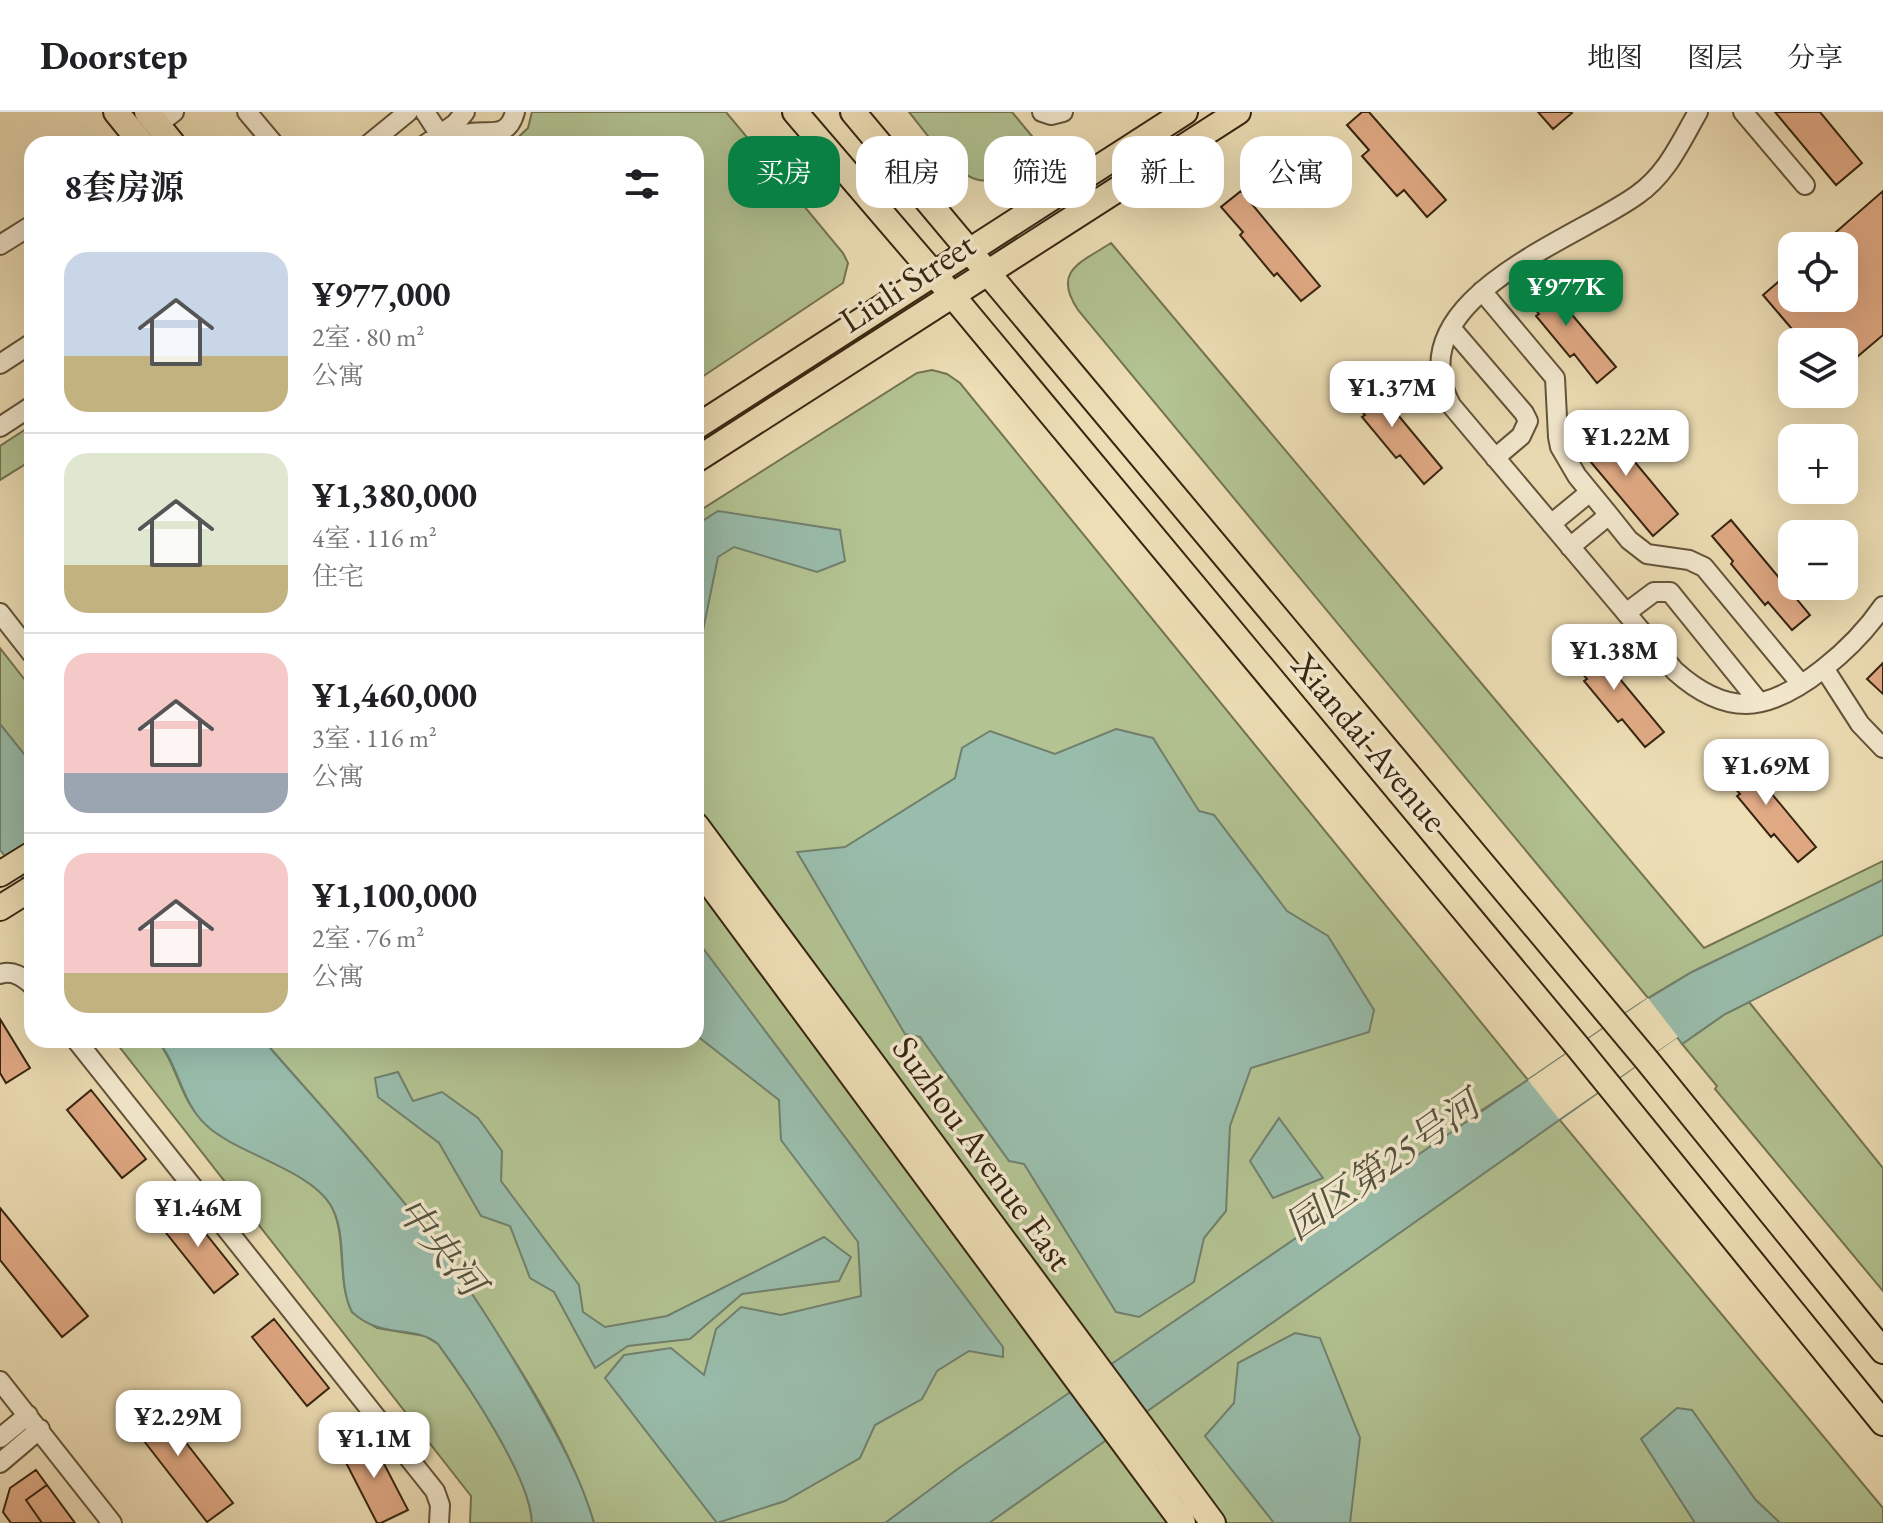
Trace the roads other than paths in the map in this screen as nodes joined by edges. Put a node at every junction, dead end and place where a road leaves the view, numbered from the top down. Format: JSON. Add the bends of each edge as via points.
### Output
{"nodes":[{"id":1,"x":116,"y":112,"type":"edge"},
{"id":2,"x":247,"y":112,"type":"edge"},
{"id":3,"x":408,"y":112,"type":"edge"},
{"id":4,"x":425,"y":112,"type":"edge"},
{"id":5,"x":465,"y":112,"type":"edge"},
{"id":6,"x":515,"y":112,"type":"edge"},
{"id":7,"x":795,"y":112,"type":"edge"},
{"id":8,"x":853,"y":112,"type":"edge"},
{"id":9,"x":1042,"y":112,"type":"edge"},
{"id":10,"x":1063,"y":112,"type":"edge"},
{"id":11,"x":1238,"y":112,"type":"edge"},
{"id":12,"x":1698,"y":112,"type":"edge"},
{"id":13,"x":1743,"y":112,"type":"edge"},
{"id":14,"x":1180,"y":113,"type":"edge"},
{"id":15,"x":160,"y":116,"type":"edge"},
{"id":16,"x":136,"y":136,"type":"edge"},
{"id":17,"x":169,"y":136,"type":"edge"},
{"id":18,"x":267,"y":136,"type":"edge"},
{"id":19,"x":391,"y":136,"type":"edge"},
{"id":20,"x":436,"y":136,"type":"edge"},
{"id":21,"x":443,"y":136,"type":"edge"},
{"id":22,"x":458,"y":136,"type":"edge"},
{"id":23,"x":1805,"y":185,"type":"dead end"},
{"id":24,"x":24,"y":232,"type":"edge"},
{"id":25,"x":0,"y":245,"type":"edge"},
{"id":26,"x":969,"y":251,"type":"junction"},
{"id":27,"x":933,"y":273,"type":"junction"},
{"id":28,"x":987,"y":274,"type":"junction"},
{"id":29,"x":1482,"y":291,"type":"junction"},
{"id":30,"x":952,"y":295,"type":"junction"},
{"id":31,"x":1452,"y":329,"type":"junction"},
{"id":32,"x":24,"y":348,"type":"edge"},
{"id":33,"x":0,"y":364,"type":"edge"},
{"id":34,"x":24,"y":411,"type":"edge"},
{"id":35,"x":704,"y":422,"type":"edge"},
{"id":36,"x":0,"y":427,"type":"edge"},
{"id":37,"x":704,"y":455,"type":"edge"},
{"id":38,"x":1495,"y":458,"type":"junction"},
{"id":39,"x":1590,"y":492,"type":"junction"},
{"id":40,"x":1609,"y":515,"type":"junction"},
{"id":41,"x":1551,"y":524,"type":"junction"},
{"id":42,"x":1570,"y":547,"type":"junction"},
{"id":43,"x":1883,"y":606,"type":"edge"},
{"id":44,"x":0,"y":613,"type":"edge"},
{"id":45,"x":1626,"y":613,"type":"junction"},
{"id":46,"x":24,"y":644,"type":"edge"},
{"id":47,"x":1824,"y":668,"type":"junction"},
{"id":48,"x":1801,"y":684,"type":"junction"},
{"id":49,"x":1759,"y":702,"type":"junction"},
{"id":50,"x":1883,"y":748,"type":"edge"},
{"id":51,"x":704,"y":836,"type":"edge"},
{"id":52,"x":704,"y":875,"type":"edge"},
{"id":53,"x":24,"y":893,"type":"edge"},
{"id":54,"x":0,"y":908,"type":"edge"},
{"id":55,"x":0,"y":974,"type":"edge"},
{"id":56,"x":24,"y":979,"type":"edge"},
{"id":57,"x":82,"y":1048,"type":"edge"},
{"id":58,"x":1883,"y":1351,"type":"edge"},
{"id":59,"x":1088,"y":1375,"type":"junction"},
{"id":60,"x":0,"y":1381,"type":"edge"},
{"id":61,"x":28,"y":1415,"type":"junction"},
{"id":62,"x":1883,"y":1423,"type":"edge"},
{"id":63,"x":40,"y":1429,"type":"junction"},
{"id":64,"x":1130,"y":1431,"type":"junction"},
{"id":65,"x":0,"y":1438,"type":"edge"},
{"id":66,"x":0,"y":1463,"type":"edge"},
{"id":67,"x":112,"y":1523,"type":"edge"},
{"id":68,"x":439,"y":1523,"type":"edge"},
{"id":69,"x":1183,"y":1523,"type":"edge"},
{"id":70,"x":1213,"y":1523,"type":"edge"}],
"edges":[{"from":1,"to":16,"type":"main road"},
{"from":2,"to":18,"type":"street"},
{"from":3,"to":19,"type":"street"},
{"from":4,"to":20,"type":"street"},
{"from":5,"to":21,"type":"street"},
{"from":6,"to":22,"type":"street","via":[[505,129]]},
{"from":7,"to":27,"type":"main road","name":"Xiandai Avenue"},
{"from":8,"to":26,"type":"main road","name":"Xiandai Avenue"},
{"from":9,"to":10,"type":"street"},
{"from":11,"to":28,"type":"main road","name":"Liuli Street"},
{"from":12,"to":29,"type":"street","via":[[1666,169],[1637,195],[1514,266]]},
{"from":13,"to":23,"type":"street"},
{"from":14,"to":26,"type":"main road","name":"Liuli Street"},
{"from":15,"to":17,"type":"main road"},
{"from":24,"to":25,"type":"street"},
{"from":26,"to":27,"type":"main road","name":"Liuli Street"},
{"from":26,"to":28,"type":"main road","name":"Xiandai Avenue"},
{"from":27,"to":30,"type":"main road","name":"Xiandai Avenue"},
{"from":27,"to":35,"type":"main road","name":"Liuli Street"},
{"from":28,"to":30,"type":"main road","name":"Liuli Street"},
{"from":28,"to":58,"type":"main road","name":"Xiandai Avenue","via":[[1646,1059]]},
{"from":29,"to":31,"type":"street"},
{"from":29,"to":39,"type":"street","via":[[1555,378],[1560,447]]},
{"from":30,"to":37,"type":"main road","name":"Liuli Street"},
{"from":30,"to":62,"type":"main road","name":"Xiandai Avenue"},
{"from":31,"to":38,"type":"street","via":[[1439,361],[1443,390]]},
{"from":31,"to":38,"type":"street","via":[[1528,421],[1521,436]]},
{"from":32,"to":33,"type":"street"},
{"from":34,"to":36,"type":"street"},
{"from":38,"to":41,"type":"street"},
{"from":39,"to":40,"type":"street"},
{"from":39,"to":41,"type":"street"},
{"from":40,"to":42,"type":"street"},
{"from":40,"to":48,"type":"street","via":[[1647,554],[1704,567]]},
{"from":41,"to":42,"type":"street"},
{"from":42,"to":45,"type":"street"},
{"from":43,"to":47,"type":"street"},
{"from":44,"to":46,"type":"street"},
{"from":45,"to":49,"type":"street","via":[[1690,685],[1724,700]]},
{"from":45,"to":49,"type":"street","via":[[1654,592],[1670,592]]},
{"from":47,"to":48,"type":"street"},
{"from":47,"to":50,"type":"street","via":[[1860,724]]},
{"from":48,"to":49,"type":"street"},
{"from":51,"to":59,"type":"main road","name":"Suzhou Avenue East"},
{"from":52,"to":59,"type":"main road","name":"Suzhou Avenue East"},
{"from":53,"to":54,"type":"main road"},
{"from":55,"to":56,"type":"street"},
{"from":57,"to":68,"type":"street","via":[[435,1491]]},
{"from":59,"to":64,"type":"main road","name":"Suzhou Avenue East"},
{"from":60,"to":61,"type":"street"},
{"from":61,"to":63,"type":"street"},
{"from":61,"to":65,"type":"street"},
{"from":63,"to":66,"type":"street"},
{"from":63,"to":67,"type":"street"},
{"from":64,"to":69,"type":"main road","name":"Suzhou Avenue East"},
{"from":64,"to":70,"type":"main road","name":"Suzhou Avenue East"}]}
